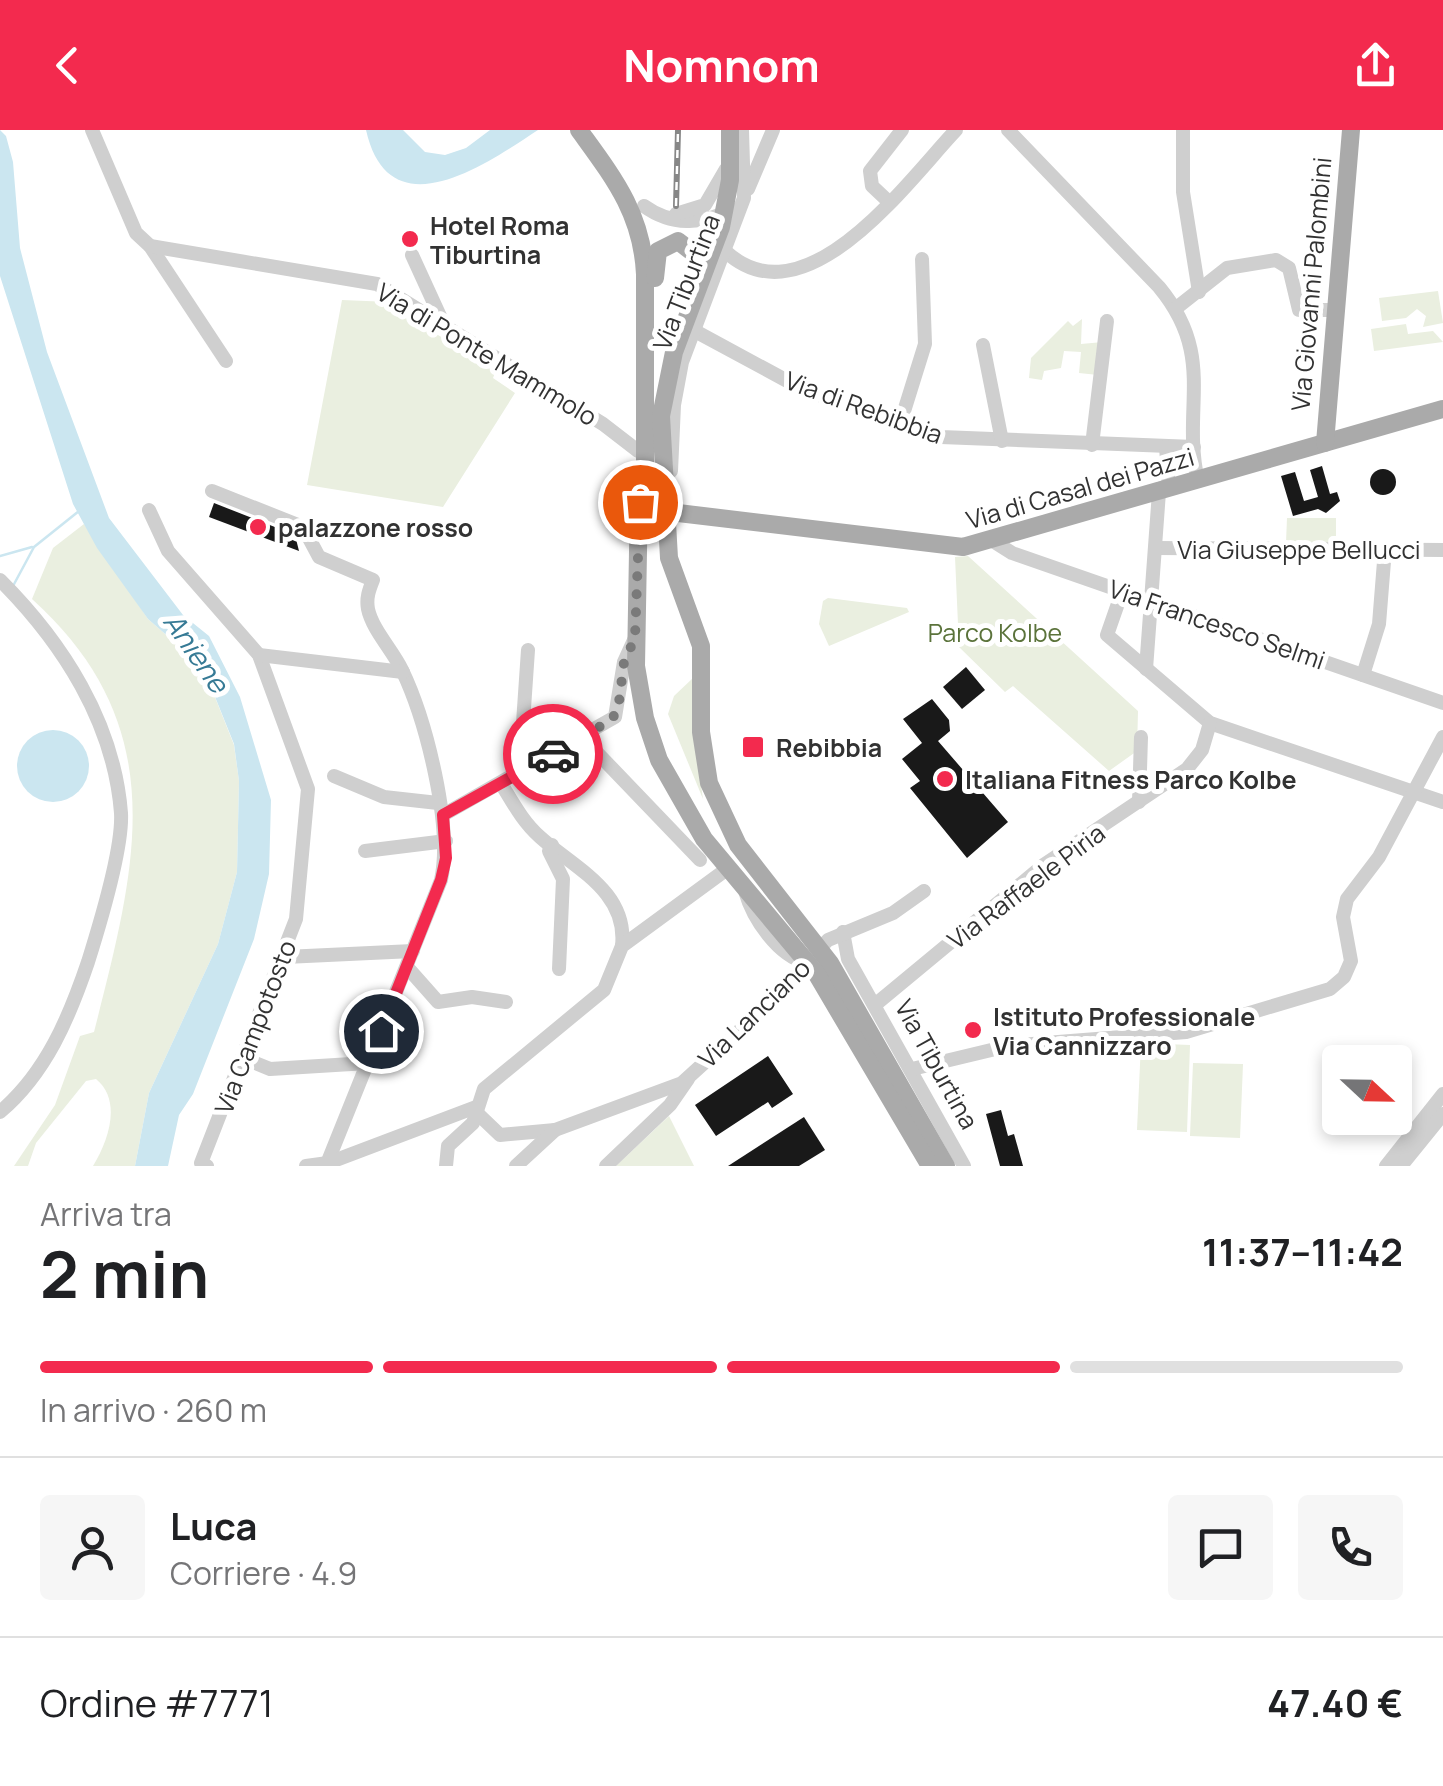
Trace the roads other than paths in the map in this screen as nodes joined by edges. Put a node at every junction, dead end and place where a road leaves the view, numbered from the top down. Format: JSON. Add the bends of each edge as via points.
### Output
{"nodes":[{"id":1,"x":92,"y":130,"type":"edge"},
{"id":2,"x":730,"y":130,"type":"edge"},
{"id":3,"x":742,"y":130,"type":"edge"},
{"id":4,"x":773,"y":130,"type":"edge"},
{"id":5,"x":902,"y":130,"type":"edge"},
{"id":6,"x":956,"y":130,"type":"edge"},
{"id":7,"x":1008,"y":130,"type":"edge"},
{"id":8,"x":1183,"y":130,"type":"edge"},
{"id":9,"x":1351,"y":130,"type":"edge"},
{"id":10,"x":581,"y":132,"type":"edge"},
{"id":11,"x":730,"y":152,"type":"junction"},
{"id":12,"x":620,"y":184,"type":"junction"},
{"id":13,"x":744,"y":198,"type":"junction"},
{"id":14,"x":889,"y":202,"type":"junction"},
{"id":15,"x":644,"y":206,"type":"junction"},
{"id":16,"x":724,"y":213,"type":"junction"},
{"id":17,"x":150,"y":246,"type":"junction"},
{"id":18,"x":725,"y":251,"type":"junction"},
{"id":19,"x":412,"y":255,"type":"dead end"},
{"id":20,"x":922,"y":259,"type":"dead end"},
{"id":21,"x":1200,"y":292,"type":"junction"},
{"id":22,"x":1175,"y":309,"type":"junction"},
{"id":23,"x":1334,"y":310,"type":"junction"},
{"id":24,"x":1107,"y":321,"type":"dead end"},
{"id":25,"x":445,"y":326,"type":"junction"},
{"id":26,"x":693,"y":330,"type":"junction"},
{"id":27,"x":983,"y":345,"type":"dead end"},
{"id":28,"x":674,"y":352,"type":"junction"},
{"id":29,"x":226,"y":361,"type":"dead end"},
{"id":30,"x":644,"y":383,"type":"junction"},
{"id":31,"x":1443,"y":409,"type":"edge"},
{"id":32,"x":901,"y":422,"type":"junction"},
{"id":33,"x":645,"y":424,"type":"junction"},
{"id":34,"x":1002,"y":441,"type":"junction"},
{"id":35,"x":1325,"y":443,"type":"junction"},
{"id":36,"x":1092,"y":445,"type":"junction"},
{"id":37,"x":1166,"y":447,"type":"junction"},
{"id":38,"x":1194,"y":447,"type":"junction"},
{"id":39,"x":638,"y":452,"type":"junction"},
{"id":40,"x":1198,"y":481,"type":"junction"},
{"id":41,"x":1164,"y":490,"type":"junction"},
{"id":42,"x":212,"y":491,"type":"dead end"},
{"id":43,"x":149,"y":510,"type":"dead end"},
{"id":44,"x":663,"y":511,"type":"junction"},
{"id":45,"x":993,"y":540,"type":"junction"},
{"id":46,"x":1156,"y":548,"type":"junction"},
{"id":47,"x":1384,"y":549,"type":"junction"},
{"id":48,"x":1443,"y":550,"type":"edge"},
{"id":49,"x":0,"y":580,"type":"edge"},
{"id":50,"x":1122,"y":592,"type":"junction"},
{"id":51,"x":1152,"y":602,"type":"junction"},
{"id":52,"x":635,"y":638,"type":"junction"},
{"id":53,"x":528,"y":650,"type":"dead end"},
{"id":54,"x":259,"y":654,"type":"junction"},
{"id":55,"x":1146,"y":669,"type":"junction"},
{"id":56,"x":404,"y":672,"type":"junction"},
{"id":57,"x":1363,"y":675,"type":"junction"},
{"id":58,"x":1443,"y":703,"type":"edge"},
{"id":59,"x":1210,"y":723,"type":"junction"},
{"id":60,"x":1443,"y":737,"type":"edge"},
{"id":61,"x":582,"y":738,"type":"junction"},
{"id":62,"x":1141,"y":738,"type":"dead end"},
{"id":63,"x":530,"y":767,"type":"junction"},
{"id":64,"x":334,"y":776,"type":"dead end"},
{"id":65,"x":502,"y":785,"type":"junction"},
{"id":66,"x":1416,"y":792,"type":"junction"},
{"id":67,"x":1139,"y":802,"type":"junction"},
{"id":68,"x":1443,"y":802,"type":"edge"},
{"id":69,"x":441,"y":809,"type":"junction"},
{"id":70,"x":446,"y":841,"type":"junction"},
{"id":71,"x":552,"y":846,"type":"junction"},
{"id":72,"x":365,"y":851,"type":"dead end"},
{"id":73,"x":700,"y":860,"type":"dead end"},
{"id":74,"x":728,"y":869,"type":"junction"},
{"id":75,"x":924,"y":890,"type":"dead end"},
{"id":76,"x":843,"y":932,"type":"junction"},
{"id":77,"x":622,"y":946,"type":"junction"},
{"id":78,"x":820,"y":948,"type":"junction"},
{"id":79,"x":413,"y":951,"type":"junction"},
{"id":80,"x":285,"y":957,"type":"junction"},
{"id":81,"x":806,"y":963,"type":"junction"},
{"id":82,"x":407,"y":967,"type":"junction"},
{"id":83,"x":559,"y":969,"type":"dead end"},
{"id":84,"x":506,"y":1002,"type":"dead end"},
{"id":85,"x":876,"y":1004,"type":"junction"},
{"id":86,"x":244,"y":1058,"type":"junction"},
{"id":87,"x":368,"y":1063,"type":"junction"},
{"id":88,"x":912,"y":1069,"type":"junction"},
{"id":89,"x":688,"y":1078,"type":"junction"},
{"id":90,"x":1443,"y":1094,"type":"edge"},
{"id":91,"x":477,"y":1110,"type":"junction"},
{"id":92,"x":0,"y":1112,"type":"edge"},
{"id":93,"x":1443,"y":1114,"type":"edge"},
{"id":94,"x":556,"y":1130,"type":"junction"},
{"id":95,"x":1411,"y":1144,"type":"junction"},
{"id":96,"x":327,"y":1164,"type":"edge"},
{"id":97,"x":208,"y":1166,"type":"edge"},
{"id":98,"x":306,"y":1166,"type":"edge"},
{"id":99,"x":446,"y":1166,"type":"edge"},
{"id":100,"x":516,"y":1166,"type":"edge"},
{"id":101,"x":606,"y":1166,"type":"edge"},
{"id":102,"x":930,"y":1166,"type":"edge"},
{"id":103,"x":946,"y":1166,"type":"edge"},
{"id":104,"x":964,"y":1166,"type":"edge"},
{"id":105,"x":1386,"y":1166,"type":"edge"},
{"id":106,"x":1400,"y":1166,"type":"edge"}],
"edges":[{"from":1,"to":17,"type":"street","via":[[136,233]]},
{"from":2,"to":11,"type":"main road","name":"Via Tiburtina"},
{"from":3,"to":13,"type":"street","name":"Via Tiburtina"},
{"from":4,"to":13,"type":"street"},
{"from":5,"to":14,"type":"street","via":[[870,175]]},
{"from":6,"to":14,"type":"street"},
{"from":7,"to":22,"type":"street"},
{"from":8,"to":21,"type":"street","via":[[1182,188]]},
{"from":9,"to":23,"type":"main road","name":"Via Giovanni Palombini"},
{"from":10,"to":12,"type":"main road","name":"Via Tiburtina"},
{"from":11,"to":15,"type":"street","via":[[718,188],[702,207],[674,214]]},
{"from":11,"to":16,"type":"main road","name":"Via Tiburtina"},
{"from":12,"to":15,"type":"street"},
{"from":12,"to":30,"type":"main road","name":"Via Tiburtina","via":[[644,258]]},
{"from":13,"to":16,"type":"street"},
{"from":13,"to":18,"type":"street","name":"Via Tiburtina"},
{"from":14,"to":18,"type":"street","via":[[841,247],[807,267],[761,270]]},
{"from":15,"to":16,"type":"street","via":[[678,222]]},
{"from":16,"to":28,"type":"main road","name":"Via Tiburtina"},
{"from":17,"to":25,"type":"street","name":"Via di Ponte Mammolo","via":[[377,284]]},
{"from":17,"to":29,"type":"street"},
{"from":18,"to":26,"type":"street","name":"Via Tiburtina"},
{"from":19,"to":25,"type":"street"},
{"from":20,"to":32,"type":"street","via":[[926,344]]},
{"from":21,"to":22,"type":"street"},
{"from":21,"to":23,"type":"street","via":[[1228,268],[1276,260],[1288,266],[1299,310]]},
{"from":22,"to":38,"type":"street","via":[[1196,371]]},
{"from":23,"to":35,"type":"main road","name":"Via Giovanni Palombini"},
{"from":24,"to":36,"type":"street"},
{"from":25,"to":39,"type":"street","name":"Via di Ponte Mammolo"},
{"from":26,"to":32,"type":"street","name":"Via di Rebibbia","via":[[796,386]]},
{"from":26,"to":44,"type":"street","name":"Via Tiburtina","via":[[676,395]]},
{"from":27,"to":34,"type":"street"},
{"from":28,"to":30,"type":"main road","via":[[697,264],[692,248],[678,240],[656,255]]},
{"from":28,"to":44,"type":"main road","name":"Via Tiburtina","via":[[661,416]]},
{"from":30,"to":33,"type":"main road","name":"Via Tiburtina"},
{"from":31,"to":35,"type":"main road","name":"Via di Casal dei Pazzi"},
{"from":32,"to":34,"type":"street","name":"Via di Rebibbia","via":[[947,438]]},
{"from":33,"to":39,"type":"main road","name":"Via Tiburtina"},
{"from":33,"to":44,"type":"main road","name":"Via Tiburtina","via":[[646,503]]},
{"from":34,"to":36,"type":"street","name":"Via di Rebibbia"},
{"from":35,"to":40,"type":"main road","name":"Via di Casal dei Pazzi"},
{"from":36,"to":37,"type":"street","name":"Via di Rebibbia"},
{"from":37,"to":38,"type":"street","name":"Via di Rebibbia"},
{"from":37,"to":41,"type":"street"},
{"from":38,"to":40,"type":"street"},
{"from":39,"to":52,"type":"main road","name":"Via Tiburtina"},
{"from":40,"to":41,"type":"main road","name":"Via di Casal dei Pazzi"},
{"from":41,"to":45,"type":"main road","name":"Via di Casal dei Pazzi"},
{"from":41,"to":46,"type":"street"},
{"from":42,"to":56,"type":"street","via":[[303,527],[319,557],[373,580],[368,613]]},
{"from":43,"to":54,"type":"street","name":"Via Campotosto","via":[[168,551]]},
{"from":44,"to":45,"type":"main road","name":"Via di Casal dei Pazzi","via":[[952,548]]},
{"from":44,"to":78,"type":"main road","name":"Via Tiburtina","via":[[669,562],[701,646],[703,752],[722,815]]},
{"from":45,"to":50,"type":"street","name":"Via Francesco Selmi"},
{"from":46,"to":47,"type":"street","name":"Via Giuseppe Bellucci"},
{"from":46,"to":51,"type":"street"},
{"from":47,"to":48,"type":"street","name":"Via Giuseppe Bellucci"},
{"from":47,"to":57,"type":"street","via":[[1379,624]]},
{"from":49,"to":92,"type":"street","via":[[55,638],[96,717],[121,816],[97,934],[63,1028],[19,1096]]},
{"from":50,"to":51,"type":"street","name":"Via Francesco Selmi"},
{"from":50,"to":55,"type":"street","via":[[1107,635]]},
{"from":51,"to":55,"type":"street"},
{"from":51,"to":57,"type":"street","name":"Via Francesco Selmi"},
{"from":52,"to":61,"type":"street","via":[[624,662],[617,714]]},
{"from":52,"to":74,"type":"main road","name":"Via Tiburtina","via":[[645,718],[659,760],[689,817]]},
{"from":53,"to":63,"type":"street","via":[[521,752]]},
{"from":54,"to":56,"type":"street"},
{"from":54,"to":80,"type":"street","name":"Via Campotosto","via":[[308,789],[296,919]]},
{"from":55,"to":59,"type":"street"},
{"from":56,"to":69,"type":"street","via":[[426,724]]},
{"from":57,"to":58,"type":"street","name":"Via Francesco Selmi"},
{"from":59,"to":66,"type":"street"},
{"from":59,"to":67,"type":"street","name":"Via Raffaele Piria","via":[[1193,764]]},
{"from":60,"to":66,"type":"street"},
{"from":61,"to":63,"type":"street"},
{"from":61,"to":73,"type":"street"},
{"from":62,"to":67,"type":"street"},
{"from":63,"to":65,"type":"street"},
{"from":64,"to":69,"type":"street","via":[[384,797]]},
{"from":65,"to":69,"type":"street"},
{"from":65,"to":71,"type":"street","via":[[522,818]]},
{"from":66,"to":68,"type":"street"},
{"from":66,"to":88,"type":"street","via":[[1347,899],[1342,918],[1351,961],[1333,988],[1186,1032],[1008,1046]]},
{"from":67,"to":85,"type":"street","name":"Via Raffaele Piria","via":[[1045,864]]},
{"from":69,"to":70,"type":"street"},
{"from":70,"to":72,"type":"street"},
{"from":70,"to":79,"type":"street","via":[[441,880]]},
{"from":71,"to":77,"type":"street","via":[[613,902]]},
{"from":71,"to":83,"type":"street","via":[[563,879]]},
{"from":74,"to":77,"type":"street"},
{"from":74,"to":81,"type":"main road","name":"Via Tiburtina"},
{"from":75,"to":76,"type":"street","name":"Via Lanciano","via":[[893,913]]},
{"from":76,"to":78,"type":"street","name":"Via Lanciano"},
{"from":76,"to":85,"type":"street","name":"Via Tiburtina","via":[[848,959]]},
{"from":77,"to":91,"type":"street","via":[[604,990],[491,1082]]},
{"from":78,"to":81,"type":"street","name":"Via Lanciano"},
{"from":78,"to":103,"type":"main road","name":"Via Tiburtina"},
{"from":79,"to":80,"type":"street"},
{"from":79,"to":82,"type":"street"},
{"from":80,"to":86,"type":"street","name":"Via Campotosto"},
{"from":81,"to":89,"type":"street","name":"Via Lanciano"},
{"from":81,"to":102,"type":"main road","name":"Via Tiburtina"},
{"from":82,"to":84,"type":"street","via":[[438,1002]]},
{"from":82,"to":87,"type":"street"},
{"from":85,"to":88,"type":"street","name":"Via Tiburtina"},
{"from":86,"to":87,"type":"street","via":[[270,1069]]},
{"from":86,"to":97,"type":"street","name":"Via Campotosto","via":[[201,1163]]},
{"from":87,"to":96,"type":"street"},
{"from":88,"to":104,"type":"street","name":"Via Tiburtina"},
{"from":89,"to":94,"type":"street","name":"Via Lanciano"},
{"from":89,"to":101,"type":"street","name":"Via Lanciano","via":[[670,1105]]},
{"from":90,"to":95,"type":"street"},
{"from":91,"to":94,"type":"street","via":[[500,1134]]},
{"from":91,"to":96,"type":"street"},
{"from":91,"to":99,"type":"street","via":[[473,1123],[448,1146]]},
{"from":93,"to":95,"type":"street"},
{"from":94,"to":100,"type":"street","name":"Via Lanciano"},
{"from":95,"to":105,"type":"street"},
{"from":95,"to":106,"type":"street"},
{"from":96,"to":98,"type":"street"}]}
